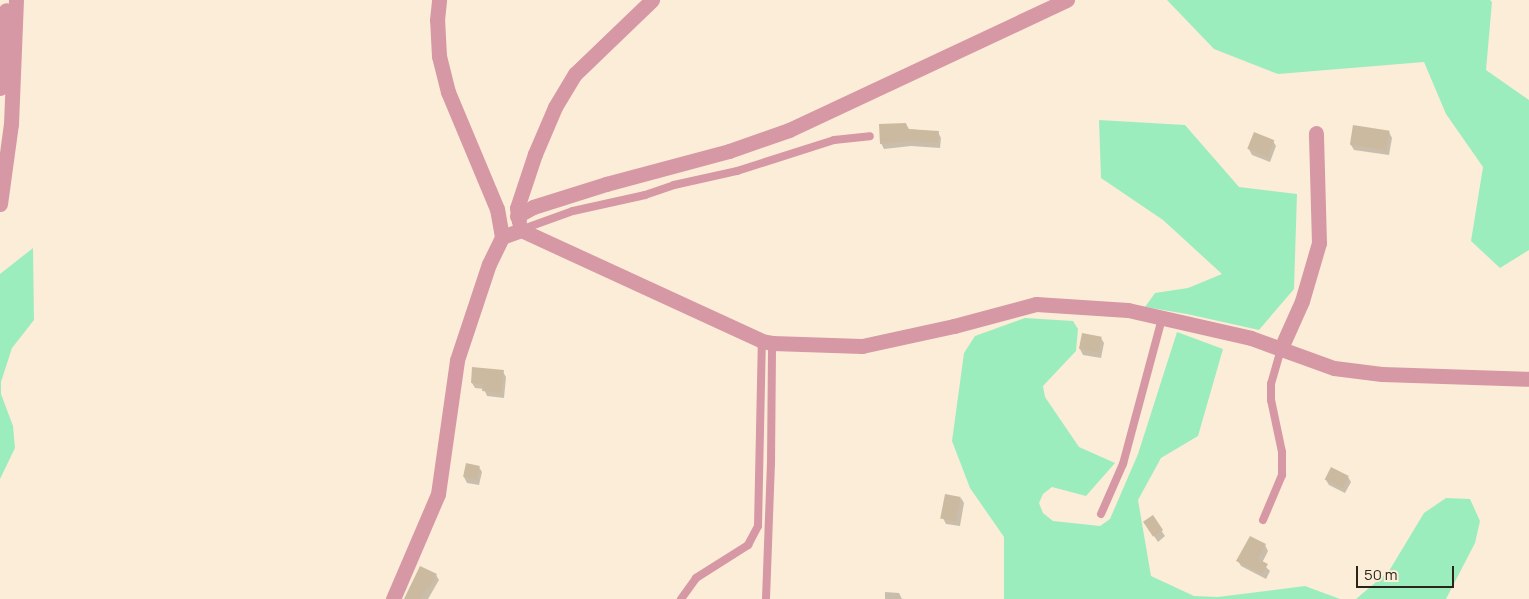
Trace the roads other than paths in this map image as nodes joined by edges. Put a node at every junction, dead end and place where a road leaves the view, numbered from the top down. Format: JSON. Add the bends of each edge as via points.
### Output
{"nodes":[{"id":1,"x":439,"y":0,"type":"edge"},
{"id":2,"x":652,"y":0,"type":"edge"},
{"id":3,"x":1068,"y":0,"type":"edge"},
{"id":4,"x":11,"y":5,"type":"edge"},
{"id":5,"x":0,"y":88,"type":"edge"},
{"id":6,"x":1316,"y":133,"type":"dead end"},
{"id":7,"x":870,"y":136,"type":"dead end"},
{"id":8,"x":0,"y":204,"type":"edge"},
{"id":9,"x":519,"y":223,"type":"junction"},
{"id":10,"x":502,"y":238,"type":"junction"},
{"id":11,"x":1162,"y":318,"type":"junction"},
{"id":12,"x":767,"y":342,"type":"junction"},
{"id":13,"x":1281,"y":348,"type":"junction"},
{"id":14,"x":1529,"y":379,"type":"edge"},
{"id":15,"x":1101,"y":514,"type":"dead end"},
{"id":16,"x":1263,"y":520,"type":"dead end"},
{"id":17,"x":393,"y":599,"type":"edge"},
{"id":18,"x":681,"y":599,"type":"edge"},
{"id":19,"x":766,"y":599,"type":"edge"}],
"edges":[{"from":1,"to":10,"type":"street","via":[[439,56],[448,92],[497,209]]},
{"from":2,"to":9,"type":"street","via":[[575,74],[555,107],[517,208]]},
{"from":3,"to":9,"type":"street","via":[[788,130],[729,151],[542,204]]},
{"from":4,"to":5,"type":"street"},
{"from":4,"to":8,"type":"street","via":[[11,124]]},
{"from":6,"to":13,"type":"street","via":[[1319,243],[1302,301]]},
{"from":7,"to":9,"type":"lane","via":[[834,140],[645,195]]},
{"from":9,"to":10,"type":"street"},
{"from":9,"to":12,"type":"street"},
{"from":10,"to":17,"type":"street","via":[[489,264],[458,360],[438,494]]},
{"from":11,"to":12,"type":"street","via":[[1128,310],[1036,304],[862,346]]},
{"from":11,"to":13,"type":"street"},
{"from":11,"to":15,"type":"lane","via":[[1123,464]]},
{"from":12,"to":18,"type":"lane","via":[[758,526],[748,546],[696,578]]},
{"from":12,"to":19,"type":"lane","via":[[771,464]]},
{"from":13,"to":14,"type":"street","via":[[1334,368],[1382,374]]},
{"from":13,"to":16,"type":"lane","via":[[1271,384],[1271,400],[1282,452],[1282,475]]}]}
